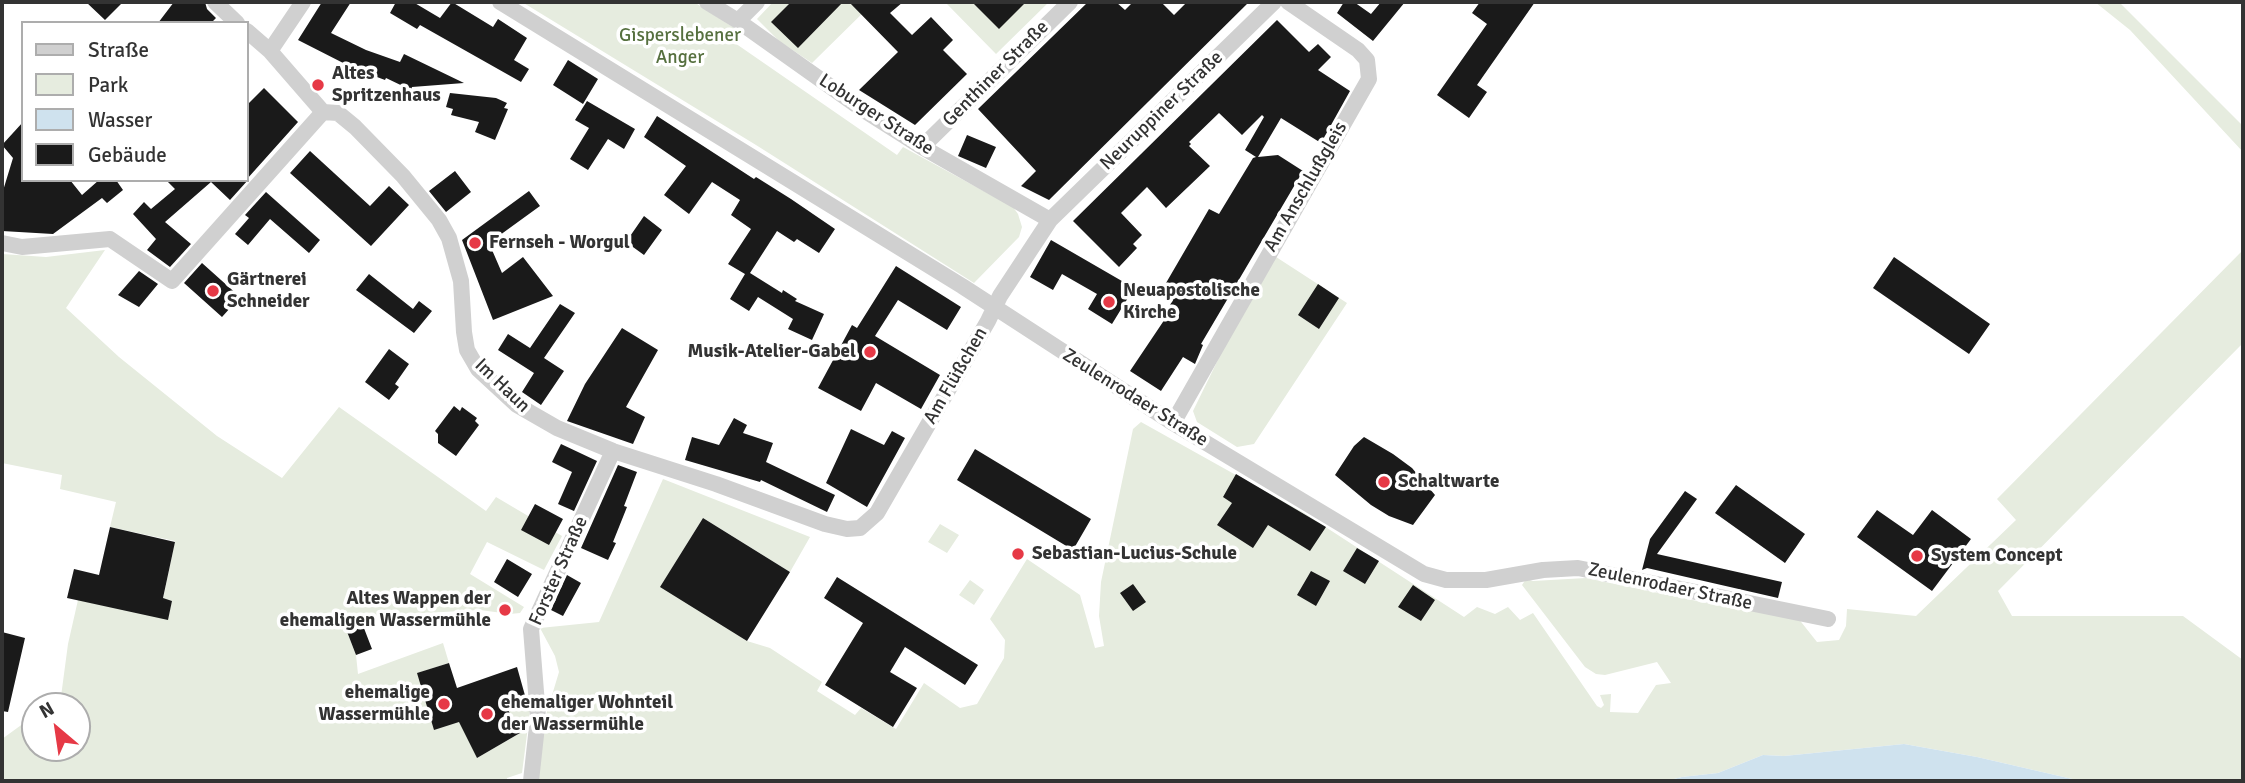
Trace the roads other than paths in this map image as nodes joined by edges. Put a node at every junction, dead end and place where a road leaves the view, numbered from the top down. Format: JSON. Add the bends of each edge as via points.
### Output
{"nodes":[{"id":1,"x":215,"y":2,"type":"edge"},
{"id":2,"x":303,"y":2,"type":"edge"},
{"id":3,"x":500,"y":2,"type":"edge"},
{"id":4,"x":707,"y":2,"type":"edge"},
{"id":5,"x":757,"y":2,"type":"edge"},
{"id":6,"x":1070,"y":2,"type":"edge"},
{"id":7,"x":1274,"y":2,"type":"edge"},
{"id":8,"x":1288,"y":2,"type":"edge"},
{"id":9,"x":235,"y":21,"type":"edge"},
{"id":10,"x":738,"y":21,"type":"junction"},
{"id":11,"x":248,"y":32,"type":"edge"},
{"id":12,"x":270,"y":51,"type":"junction"},
{"id":13,"x":323,"y":111,"type":"junction"},
{"id":14,"x":922,"y":147,"type":"junction"},
{"id":15,"x":1049,"y":220,"type":"junction"},
{"id":16,"x":2,"y":243,"type":"edge"},
{"id":17,"x":993,"y":308,"type":"junction"},
{"id":18,"x":1173,"y":423,"type":"junction"},
{"id":19,"x":613,"y":451,"type":"junction"},
{"id":20,"x":860,"y":528,"type":"joint"},
{"id":21,"x":1828,"y":619,"type":"dead end"},
{"id":22,"x":531,"y":781,"type":"edge"}],
"edges":[{"from":1,"to":9,"type":"street"},
{"from":2,"to":12,"type":"street"},
{"from":3,"to":17,"type":"street","name":"Zeulenrodaer Straße"},
{"from":4,"to":10,"type":"street","name":"Loburger Straße"},
{"from":5,"to":10,"type":"street"},
{"from":6,"to":14,"type":"street","name":"Genthiner Straße"},
{"from":7,"to":15,"type":"street","name":"Neuruppiner Straße"},
{"from":8,"to":18,"type":"street","name":"Am Anschlußgleis","via":[[1358,50],[1367,60],[1369,79]]},
{"from":10,"to":14,"type":"street","name":"Loburger Straße"},
{"from":11,"to":12,"type":"street"},
{"from":12,"to":13,"type":"street"},
{"from":13,"to":16,"type":"street","via":[[172,281],[110,239],[22,247]]},
{"from":13,"to":19,"type":"street","name":"Im Haun","via":[[338,113],[355,127],[439,220],[461,281],[467,350],[478,369],[536,417]]},
{"from":14,"to":15,"type":"street","name":"Loburger Straße"},
{"from":15,"to":17,"type":"street","name":"Am Flüßchen"},
{"from":17,"to":18,"type":"street","name":"Zeulenrodaer Straße"},
{"from":17,"to":20,"type":"street","name":"Am Flüßchen","via":[[877,513]]},
{"from":18,"to":21,"type":"street","name":"Zeulenrodaer Straße","via":[[1424,574],[1446,580],[1486,580],[1578,568]]},
{"from":19,"to":20,"type":"street","name":"Im Haun","via":[[825,524]]},
{"from":19,"to":22,"type":"street","name":"Forster Straße","via":[[531,628],[538,717]]}]}
